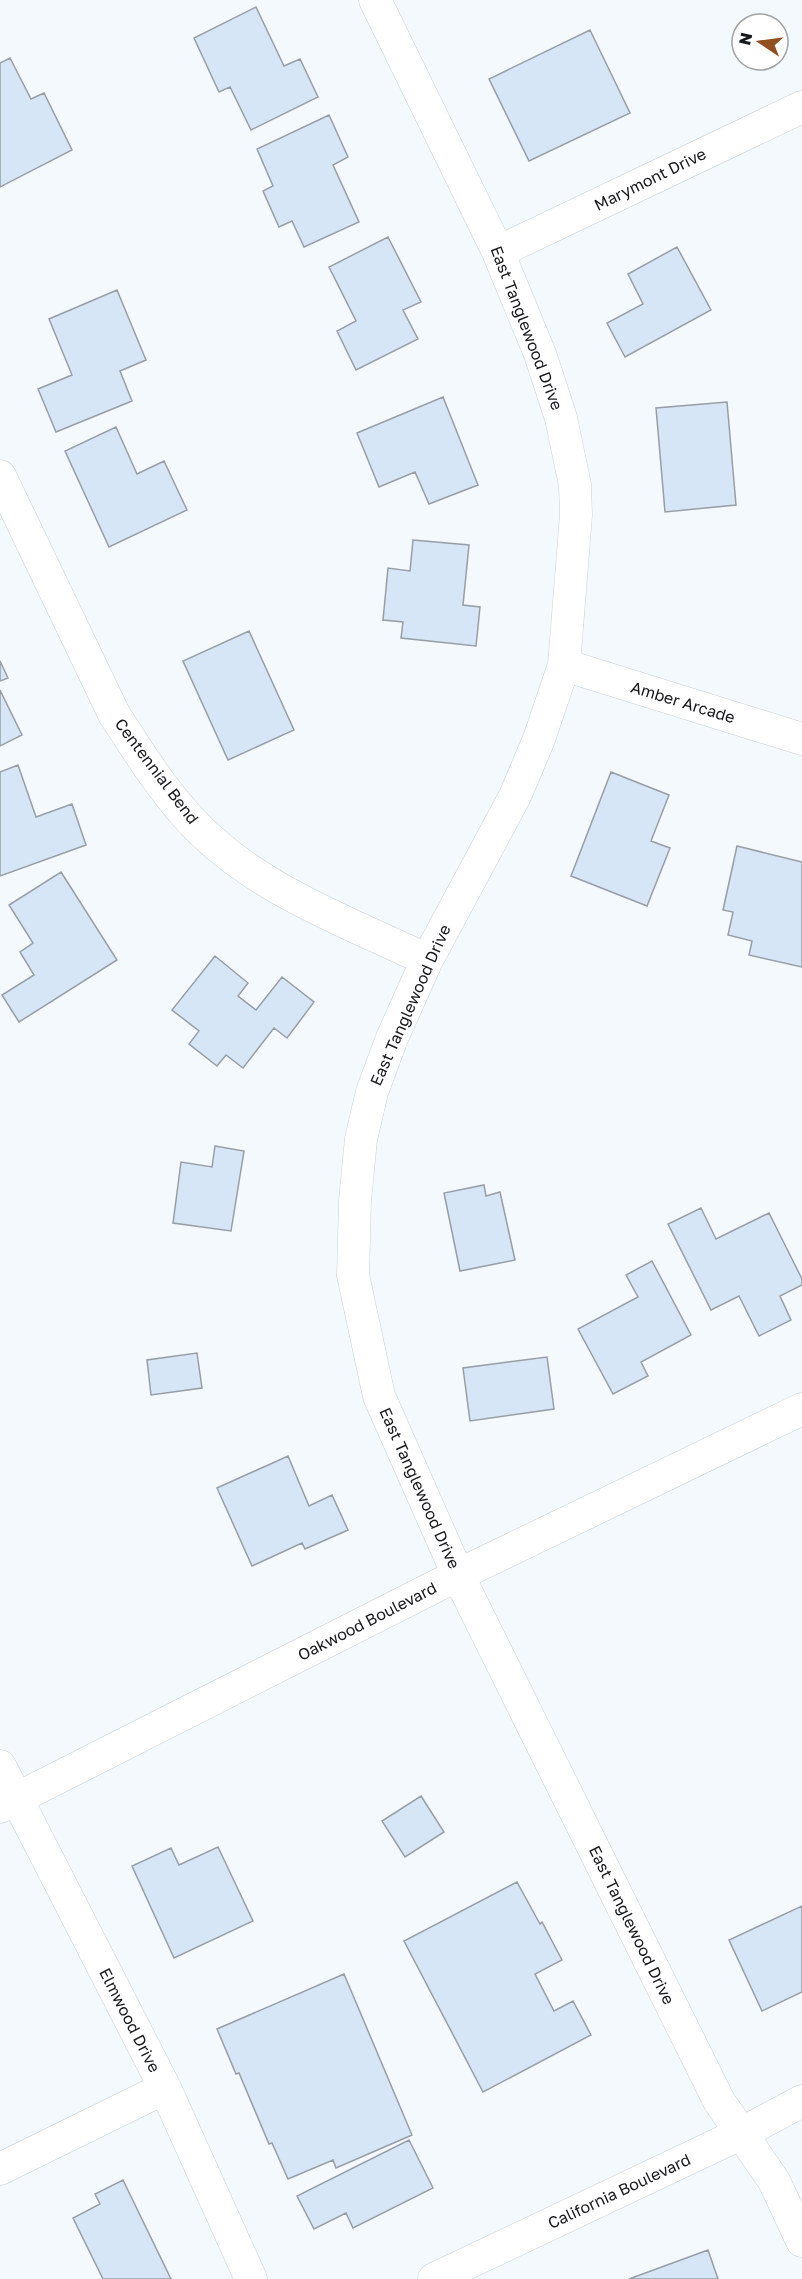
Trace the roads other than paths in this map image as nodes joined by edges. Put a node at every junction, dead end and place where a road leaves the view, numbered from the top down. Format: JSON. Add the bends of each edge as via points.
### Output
{"nodes":[{"id":1,"x":375,"y":0,"type":"edge"},
{"id":2,"x":802,"y":107,"type":"edge"},
{"id":3,"x":498,"y":252,"type":"junction"},
{"id":4,"x":0,"y":476,"type":"edge"},
{"id":5,"x":564,"y":665,"type":"junction"},
{"id":6,"x":802,"y":739,"type":"edge"},
{"id":7,"x":427,"y":960,"type":"junction"},
{"id":8,"x":802,"y":1409,"type":"edge"},
{"id":9,"x":458,"y":1575,"type":"junction"},
{"id":10,"x":0,"y":1766,"type":"edge"},
{"id":11,"x":8,"y":1803,"type":"edge"},
{"id":12,"x":165,"y":2088,"type":"junction"},
{"id":13,"x":802,"y":2101,"type":"edge"},
{"id":14,"x":741,"y":2133,"type":"junction"},
{"id":15,"x":0,"y":2169,"type":"edge"},
{"id":16,"x":802,"y":2241,"type":"edge"},
{"id":17,"x":251,"y":2279,"type":"edge"},
{"id":18,"x":434,"y":2279,"type":"edge"}],
"edges":[{"from":1,"to":3,"type":"street","name":"East Tanglewood Drive"},
{"from":2,"to":3,"type":"street","name":"Marymont Drive"},
{"from":3,"to":5,"type":"street","name":"East Tanglewood Drive","via":[[558,407],[575,485]]},
{"from":4,"to":7,"type":"street","name":"Centennial Bend","via":[[114,714],[185,815],[214,843],[285,892]]},
{"from":5,"to":6,"type":"street","name":"Amber Arcade"},
{"from":5,"to":7,"type":"street","name":"East Tanglewood Drive","via":[[539,740],[514,796]]},
{"from":7,"to":9,"type":"street","name":"East Tanglewood Drive","via":[[372,1092],[361,1139],[353,1275],[379,1396]]},
{"from":8,"to":9,"type":"street","name":"Oakwood Boulevard"},
{"from":9,"to":11,"type":"street","name":"Oakwood Boulevard"},
{"from":9,"to":14,"type":"street","name":"East Tanglewood Drive","via":[[719,2101]]},
{"from":10,"to":11,"type":"street","name":"Elmwood Drive"},
{"from":11,"to":12,"type":"street","name":"Elmwood Drive"},
{"from":12,"to":15,"type":"street"},
{"from":12,"to":17,"type":"street","name":"Elmwood Drive"},
{"from":13,"to":14,"type":"street","name":"California Boulevard"},
{"from":14,"to":16,"type":"street","name":"East Tanglewood Drive","via":[[774,2181]]},
{"from":14,"to":18,"type":"street","name":"California Boulevard"}]}
